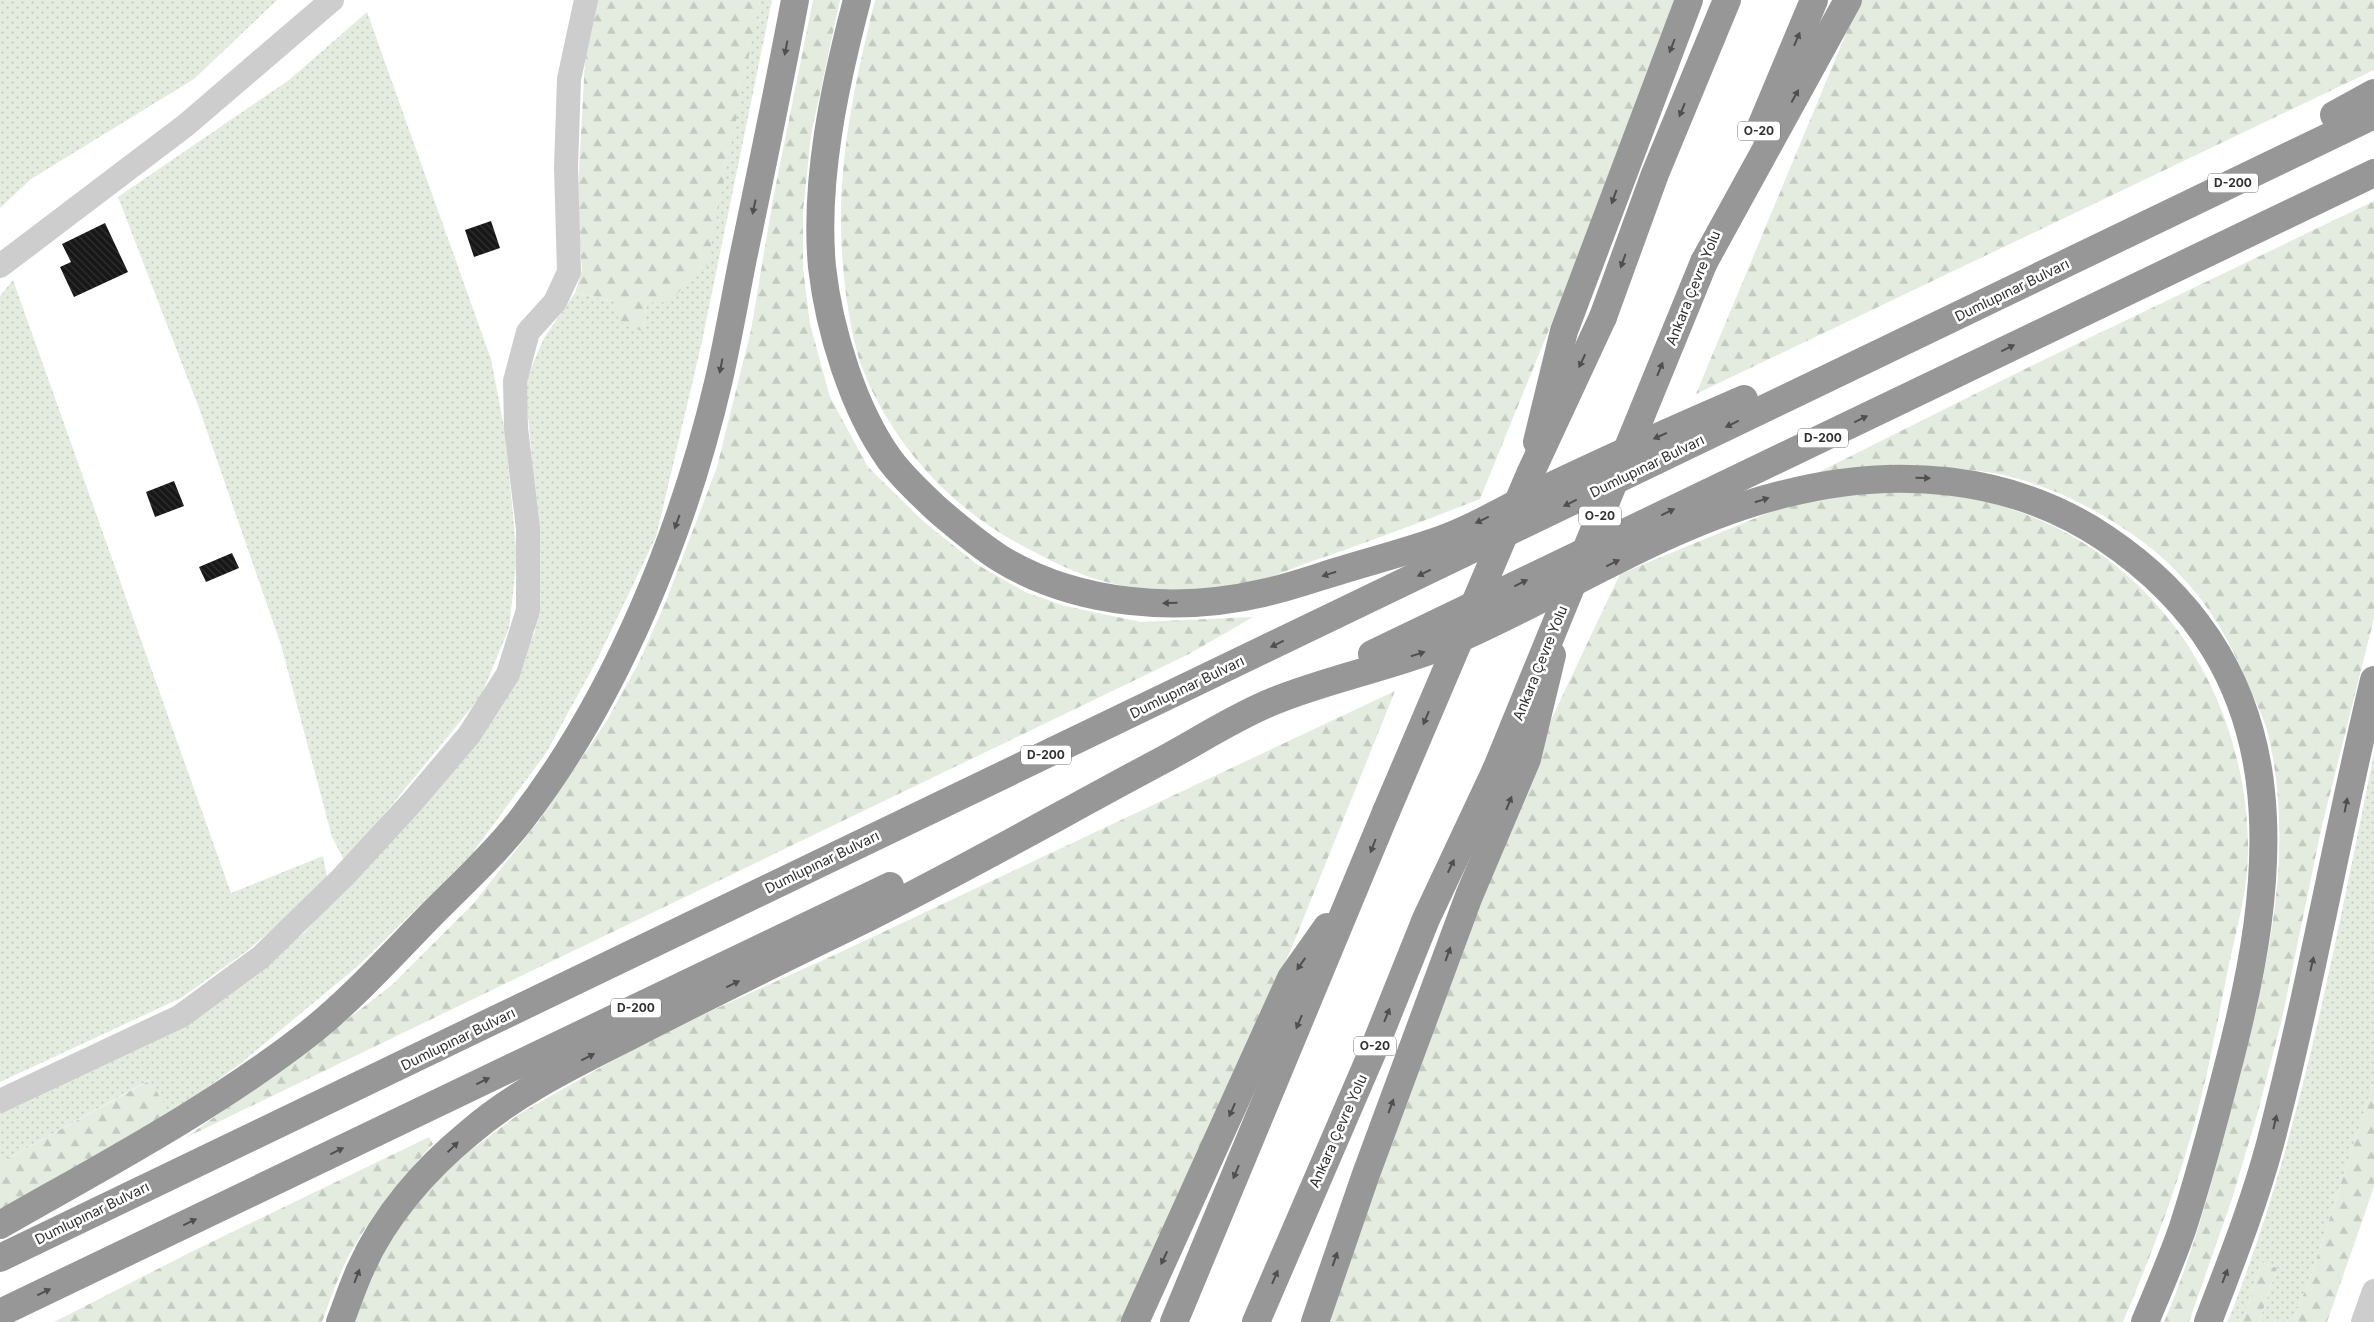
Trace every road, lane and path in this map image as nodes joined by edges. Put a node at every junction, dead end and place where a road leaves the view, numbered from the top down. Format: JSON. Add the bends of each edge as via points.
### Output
{"nodes":[{"id":1,"x":332,"y":0,"type":"edge"},
{"id":2,"x":586,"y":0,"type":"edge"},
{"id":3,"x":795,"y":0,"type":"edge"},
{"id":4,"x":857,"y":0,"type":"edge"},
{"id":5,"x":1689,"y":0,"type":"edge"},
{"id":6,"x":1727,"y":0,"type":"edge"},
{"id":7,"x":1814,"y":0,"type":"edge"},
{"id":8,"x":1848,"y":0,"type":"edge"},
{"id":9,"x":2374,"y":93,"type":"edge"},
{"id":10,"x":2374,"y":115,"type":"edge"},
{"id":11,"x":2374,"y":173,"type":"edge"},
{"id":12,"x":2091,"y":251,"type":"junction"},
{"id":13,"x":1704,"y":262,"type":"junction"},
{"id":14,"x":0,"y":266,"type":"edge"},
{"id":15,"x":1530,"y":474,"type":"junction"},
{"id":16,"x":1565,"y":601,"type":"junction"},
{"id":17,"x":2374,"y":680,"type":"edge"},
{"id":18,"x":1272,"y":702,"type":"junction"},
{"id":19,"x":1360,"y":881,"type":"junction"},
{"id":20,"x":0,"y":1100,"type":"edge"},
{"id":21,"x":0,"y":1225,"type":"edge"},
{"id":22,"x":0,"y":1258,"type":"edge"},
{"id":23,"x":2374,"y":1291,"type":"edge"},
{"id":24,"x":0,"y":1313,"type":"edge"},
{"id":25,"x":340,"y":1322,"type":"edge"},
{"id":26,"x":1135,"y":1322,"type":"edge"},
{"id":27,"x":1174,"y":1322,"type":"edge"},
{"id":28,"x":1256,"y":1322,"type":"edge"},
{"id":29,"x":1315,"y":1322,"type":"edge"},
{"id":30,"x":2145,"y":1322,"type":"edge"},
{"id":31,"x":2208,"y":1322,"type":"edge"},
{"id":32,"x":2363,"y":1322,"type":"edge"}],
"edges":[{"from":1,"to":14,"type":"street","via":[[186,125]]},
{"from":2,"to":20,"type":"street","via":[[568,79],[569,272],[555,302],[528,332],[515,381],[516,428],[528,529],[528,610],[508,674],[468,735],[412,801],[343,877],[262,957],[181,1016]]},
{"from":3,"to":21,"type":"highway","one_way":true,"via":[[718,381],[686,496],[657,575],[632,630],[604,689],[569,750],[520,822],[390,957],[311,1032],[230,1090],[171,1127]]},
{"from":12,"to":4,"type":"highway","one_way":true,"via":[[1695,420],[1437,541],[1261,594],[1198,602],[1143,603],[1095,596],[1051,582],[1003,560],[960,529],[891,461],[865,420],[830,321],[822,265],[821,218],[828,137],[842,56]]},
{"from":5,"to":15,"type":"highway","one_way":true,"bridge":true,"via":[[1564,331]]},
{"from":6,"to":15,"type":"highway","one_way":true,"bridge":true,"via":[[1655,174],[1603,316]]},
{"from":13,"to":7,"type":"highway","name":"Ankara Çevre Yolu","number":"O-20","one_way":true},
{"from":13,"to":8,"type":"highway","one_way":true},
{"from":9,"to":12,"type":"highway"},
{"from":10,"to":12,"type":"highway","name":"Dumlupınar Bulvarı","number":"D-200"},
{"from":18,"to":11,"type":"highway","number":"D-200","one_way":true},
{"from":12,"to":22,"type":"highway","name":"Dumlupınar Bulvarı","number":"D-200","one_way":true},
{"from":16,"to":13,"type":"highway","name":"Ankara Çevre Yolu","number":"O-20","one_way":true,"bridge":true},
{"from":15,"to":19,"type":"highway","one_way":true,"bridge":true,"via":[[1386,812]]},
{"from":28,"to":16,"type":"highway","name":"Ankara Çevre Yolu","number":"O-20","one_way":true,"bridge":true,"via":[[1426,919],[1496,770]]},
{"from":29,"to":16,"type":"highway","one_way":true,"bridge":true,"via":[[1469,896],[1527,759]]},
{"from":31,"to":17,"type":"highway","one_way":true,"via":[[2270,1145]]},
{"from":24,"to":18,"type":"highway","number":"D-200","one_way":true},
{"from":25,"to":18,"type":"highway","one_way":true,"via":[[361,1268],[386,1222],[427,1173],[469,1132],[518,1098],[587,1058],[877,913]]},
{"from":18,"to":30,"type":"highway","one_way":true,"via":[[1438,647],[1718,514],[1785,493],[1837,484],[1898,478],[1981,485],[2030,499],[2088,527],[2135,558],[2175,597],[2205,634],[2232,682],[2250,729],[2265,811],[2259,920],[2238,1030],[2181,1232]]},
{"from":19,"to":26,"type":"highway","one_way":true,"via":[[1292,978]]},
{"from":19,"to":27,"type":"highway","one_way":true},
{"from":23,"to":32,"type":"street"}]}
